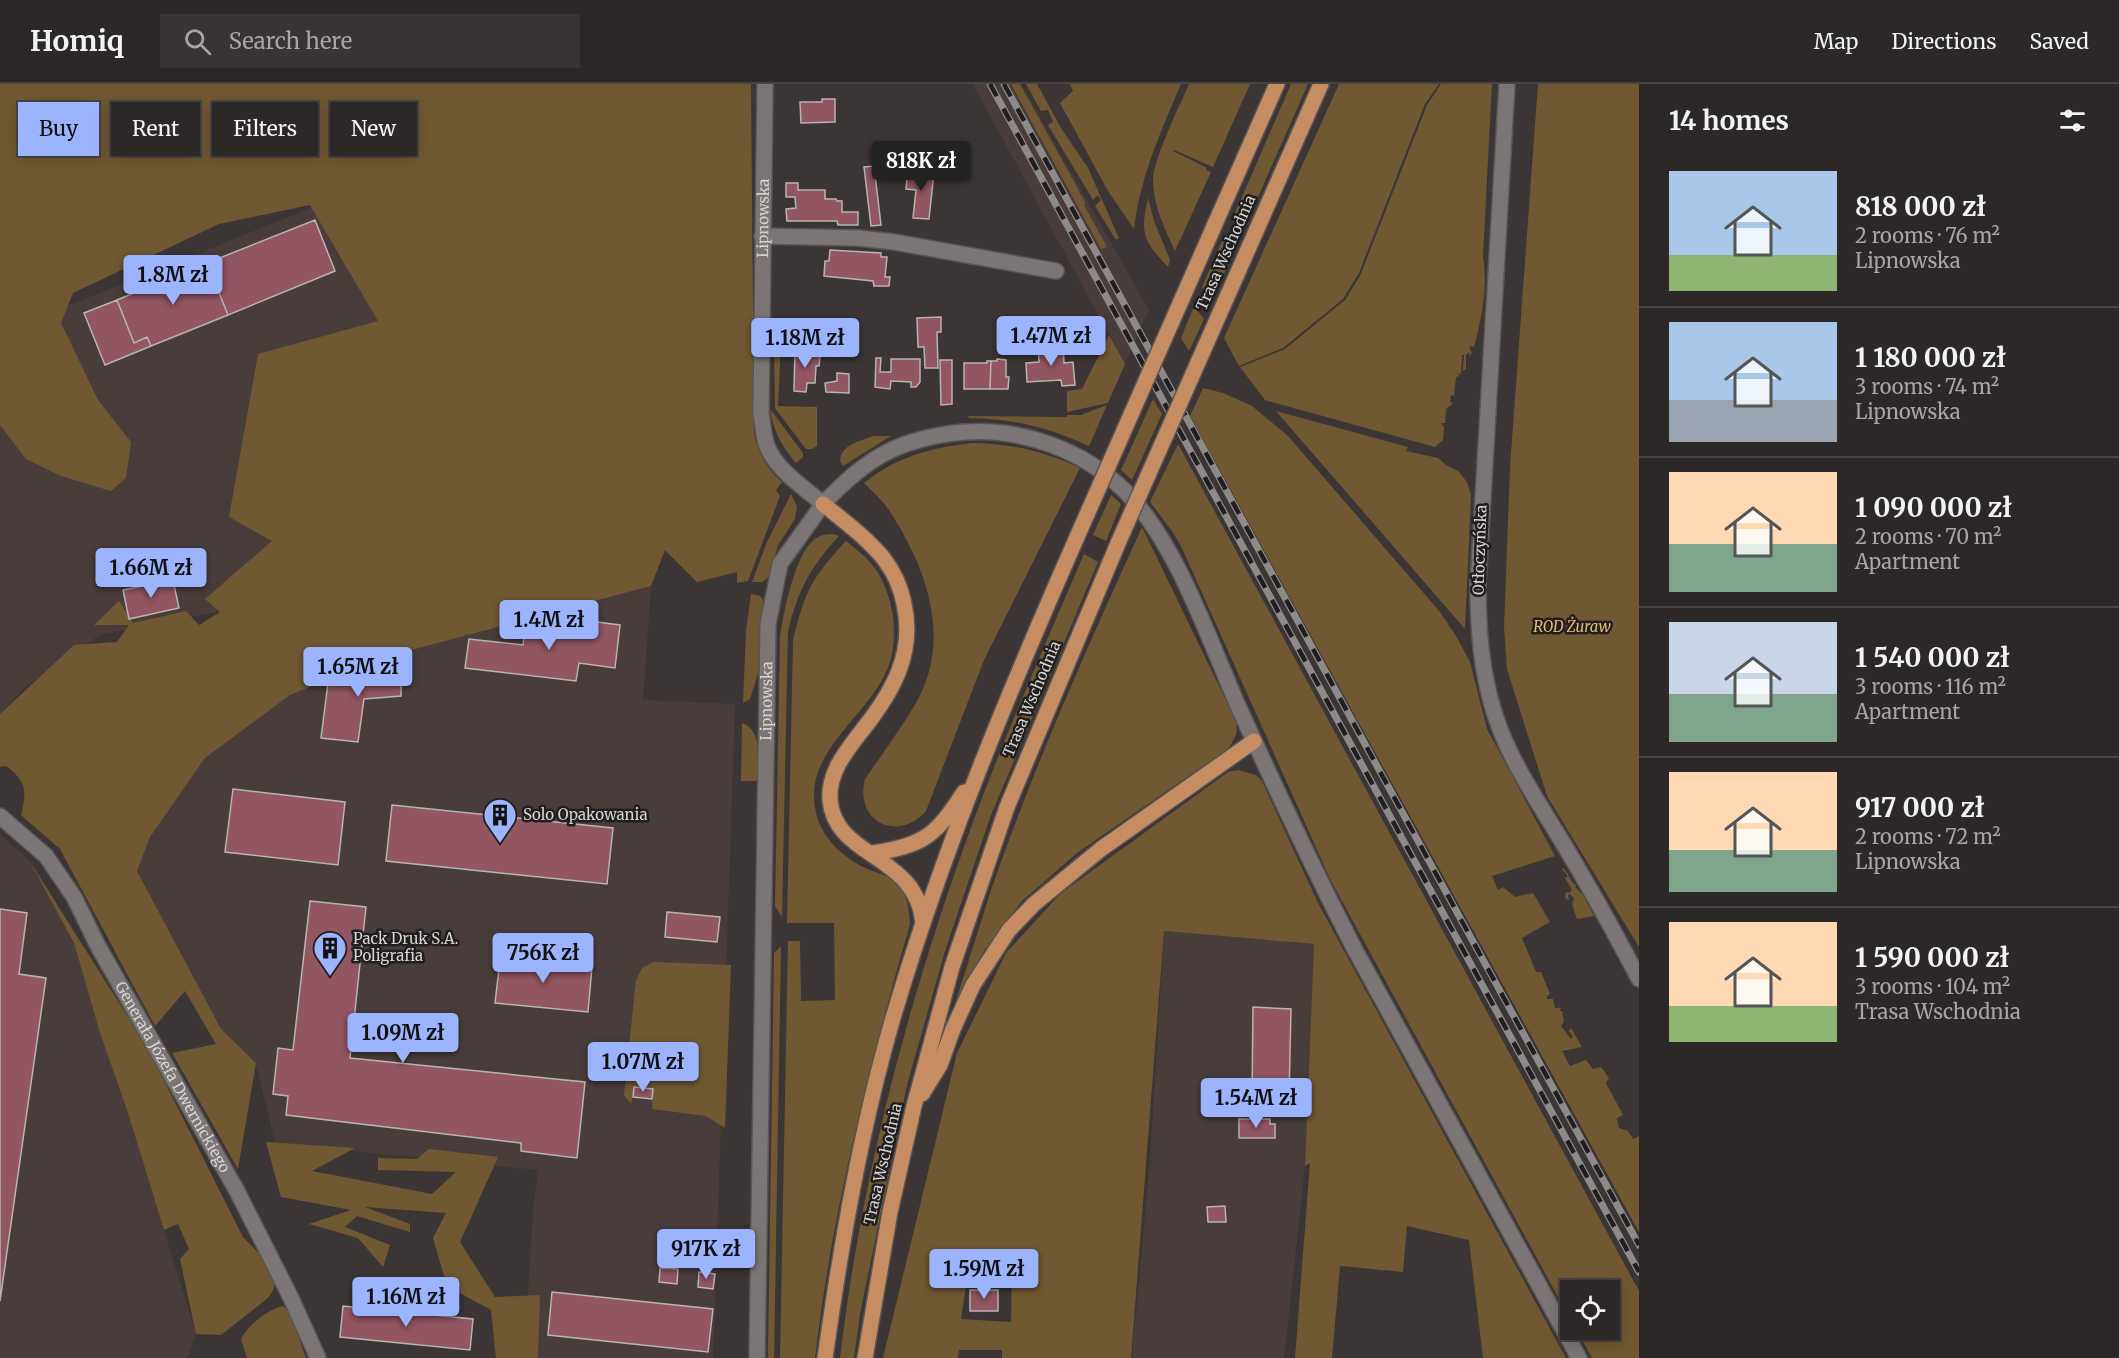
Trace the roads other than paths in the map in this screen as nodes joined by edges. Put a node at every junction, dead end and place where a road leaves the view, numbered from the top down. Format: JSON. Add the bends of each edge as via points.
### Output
{"nodes":[{"id":1,"x":765,"y":84,"type":"edge"},
{"id":2,"x":1277,"y":84,"type":"edge"},
{"id":3,"x":1321,"y":84,"type":"edge"},
{"id":4,"x":1507,"y":84,"type":"edge"},
{"id":5,"x":762,"y":236,"type":"junction"},
{"id":6,"x":1056,"y":271,"type":"dead end"},
{"id":7,"x":823,"y":504,"type":"junction"},
{"id":8,"x":1254,"y":741,"type":"junction"},
{"id":9,"x":977,"y":771,"type":"junction"},
{"id":10,"x":0,"y":816,"type":"edge"},
{"id":11,"x":872,"y":853,"type":"junction"},
{"id":12,"x":923,"y":925,"type":"junction"},
{"id":13,"x":1639,"y":979,"type":"edge"},
{"id":14,"x":914,"y":1106,"type":"junction"},
{"id":15,"x":318,"y":1358,"type":"edge"},
{"id":16,"x":756,"y":1358,"type":"edge"},
{"id":17,"x":825,"y":1358,"type":"edge"},
{"id":18,"x":865,"y":1358,"type":"edge"},
{"id":19,"x":1579,"y":1358,"type":"edge"}],
"edges":[{"from":1,"to":5,"type":"street","name":"Lipnowska"},
{"from":2,"to":9,"type":"main road","name":"Trasa Wschodnia","bridge":true},
{"from":3,"to":14,"type":"main road","name":"Trasa Wschodnia","bridge":true,"via":[[1119,541],[1007,807],[952,967]]},
{"from":4,"to":13,"type":"street","name":"Otłoczyńska","via":[[1478,584],[1481,658],[1502,732],[1526,781]]},
{"from":5,"to":6,"type":"street","via":[[894,242]]},
{"from":5,"to":7,"type":"street","name":"Lipnowska","via":[[763,430],[779,464]]},
{"from":7,"to":8,"type":"street","via":[[870,462],[891,450],[938,434],[1001,432],[1070,452],[1100,470],[1148,518],[1187,589]]},
{"from":7,"to":11,"type":"main road","via":[[884,559],[894,574],[906,614],[906,653],[895,682],[832,777],[830,800],[838,824],[860,848]]},
{"from":7,"to":16,"type":"street","name":"Lipnowska","via":[[780,564],[768,624]]},
{"from":8,"to":14,"type":"main road","via":[[1101,849],[1016,924],[973,985],[940,1065]]},
{"from":8,"to":19,"type":"street","via":[[1354,948]]},
{"from":9,"to":11,"type":"main road","via":[[932,834],[911,845]]},
{"from":9,"to":12,"type":"main road","name":"Trasa Wschodnia"},
{"from":10,"to":15,"type":"street","name":"Generała Józefa Dwernickiego","via":[[46,856],[74,897],[237,1191]]},
{"from":11,"to":12,"type":"main road","via":[[909,885],[920,905]]},
{"from":12,"to":17,"type":"main road","name":"Trasa Wschodnia","via":[[893,1018],[872,1102],[837,1272]]},
{"from":14,"to":18,"type":"main road","name":"Trasa Wschodnia","via":[[890,1212]]}]}
